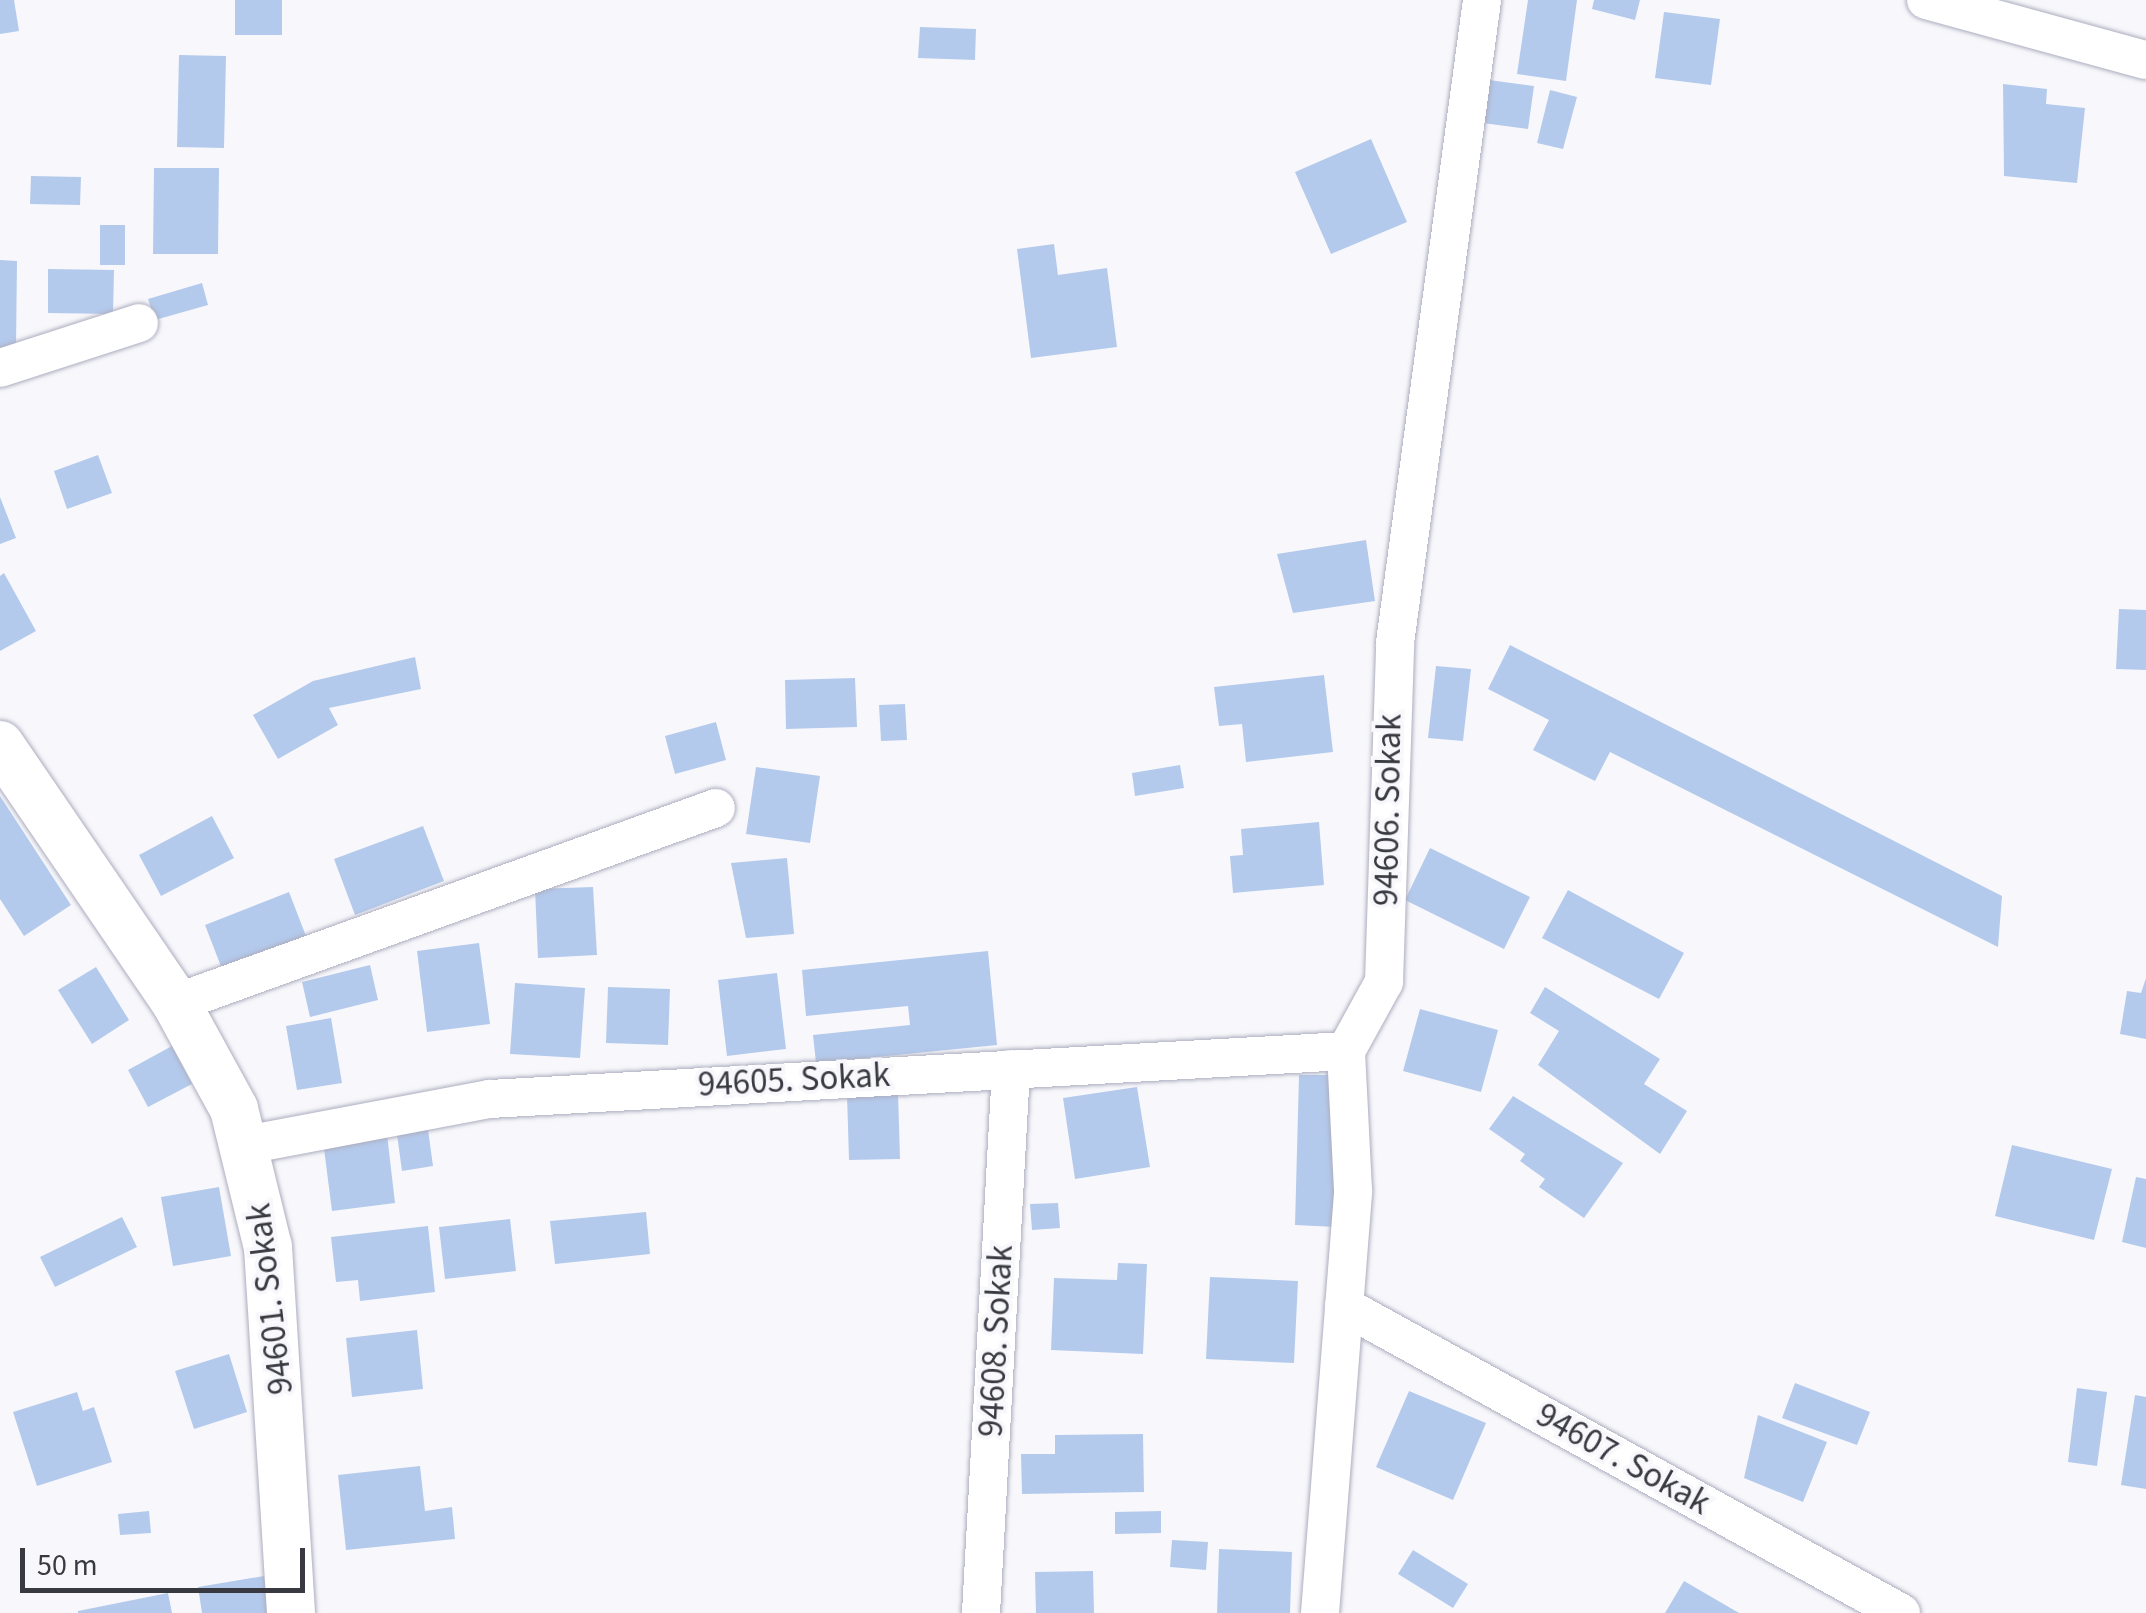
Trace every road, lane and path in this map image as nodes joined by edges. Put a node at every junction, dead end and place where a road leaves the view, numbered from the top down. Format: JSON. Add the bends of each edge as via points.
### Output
{"nodes":[{"id":1,"x":1482,"y":0,"type":"edge"},
{"id":2,"x":1926,"y":0,"type":"edge"},
{"id":3,"x":2146,"y":60,"type":"edge"},
{"id":4,"x":138,"y":323,"type":"dead end"},
{"id":5,"x":0,"y":368,"type":"edge"},
{"id":6,"x":0,"y":746,"type":"edge"},
{"id":7,"x":716,"y":808,"type":"dead end"},
{"id":8,"x":176,"y":1003,"type":"junction"},
{"id":9,"x":1346,"y":1051,"type":"junction"},
{"id":10,"x":1011,"y":1069,"type":"junction"},
{"id":11,"x":246,"y":1145,"type":"junction"},
{"id":12,"x":1344,"y":1306,"type":"junction"},
{"id":13,"x":291,"y":1613,"type":"edge"},
{"id":14,"x":980,"y":1613,"type":"edge"},
{"id":15,"x":1320,"y":1613,"type":"edge"},
{"id":16,"x":1901,"y":1613,"type":"edge"}],
"edges":[{"from":1,"to":9,"type":"street","name":"94606. Sokak","via":[[1394,644],[1384,982]]},
{"from":2,"to":3,"type":"street"},
{"from":4,"to":5,"type":"street"},
{"from":6,"to":8,"type":"street","name":"94601. Sokak"},
{"from":7,"to":8,"type":"street"},
{"from":8,"to":11,"type":"street","name":"94601. Sokak"},
{"from":9,"to":10,"type":"street","name":"94605. Sokak"},
{"from":9,"to":12,"type":"street","via":[[1355,1136]]},
{"from":10,"to":11,"type":"street","name":"94605. Sokak","via":[[490,1099]]},
{"from":10,"to":14,"type":"street","name":"94608. Sokak"},
{"from":11,"to":13,"type":"street","name":"94601. Sokak","via":[[268,1248]]},
{"from":12,"to":15,"type":"street"},
{"from":12,"to":16,"type":"street","name":"94607. Sokak"}]}
